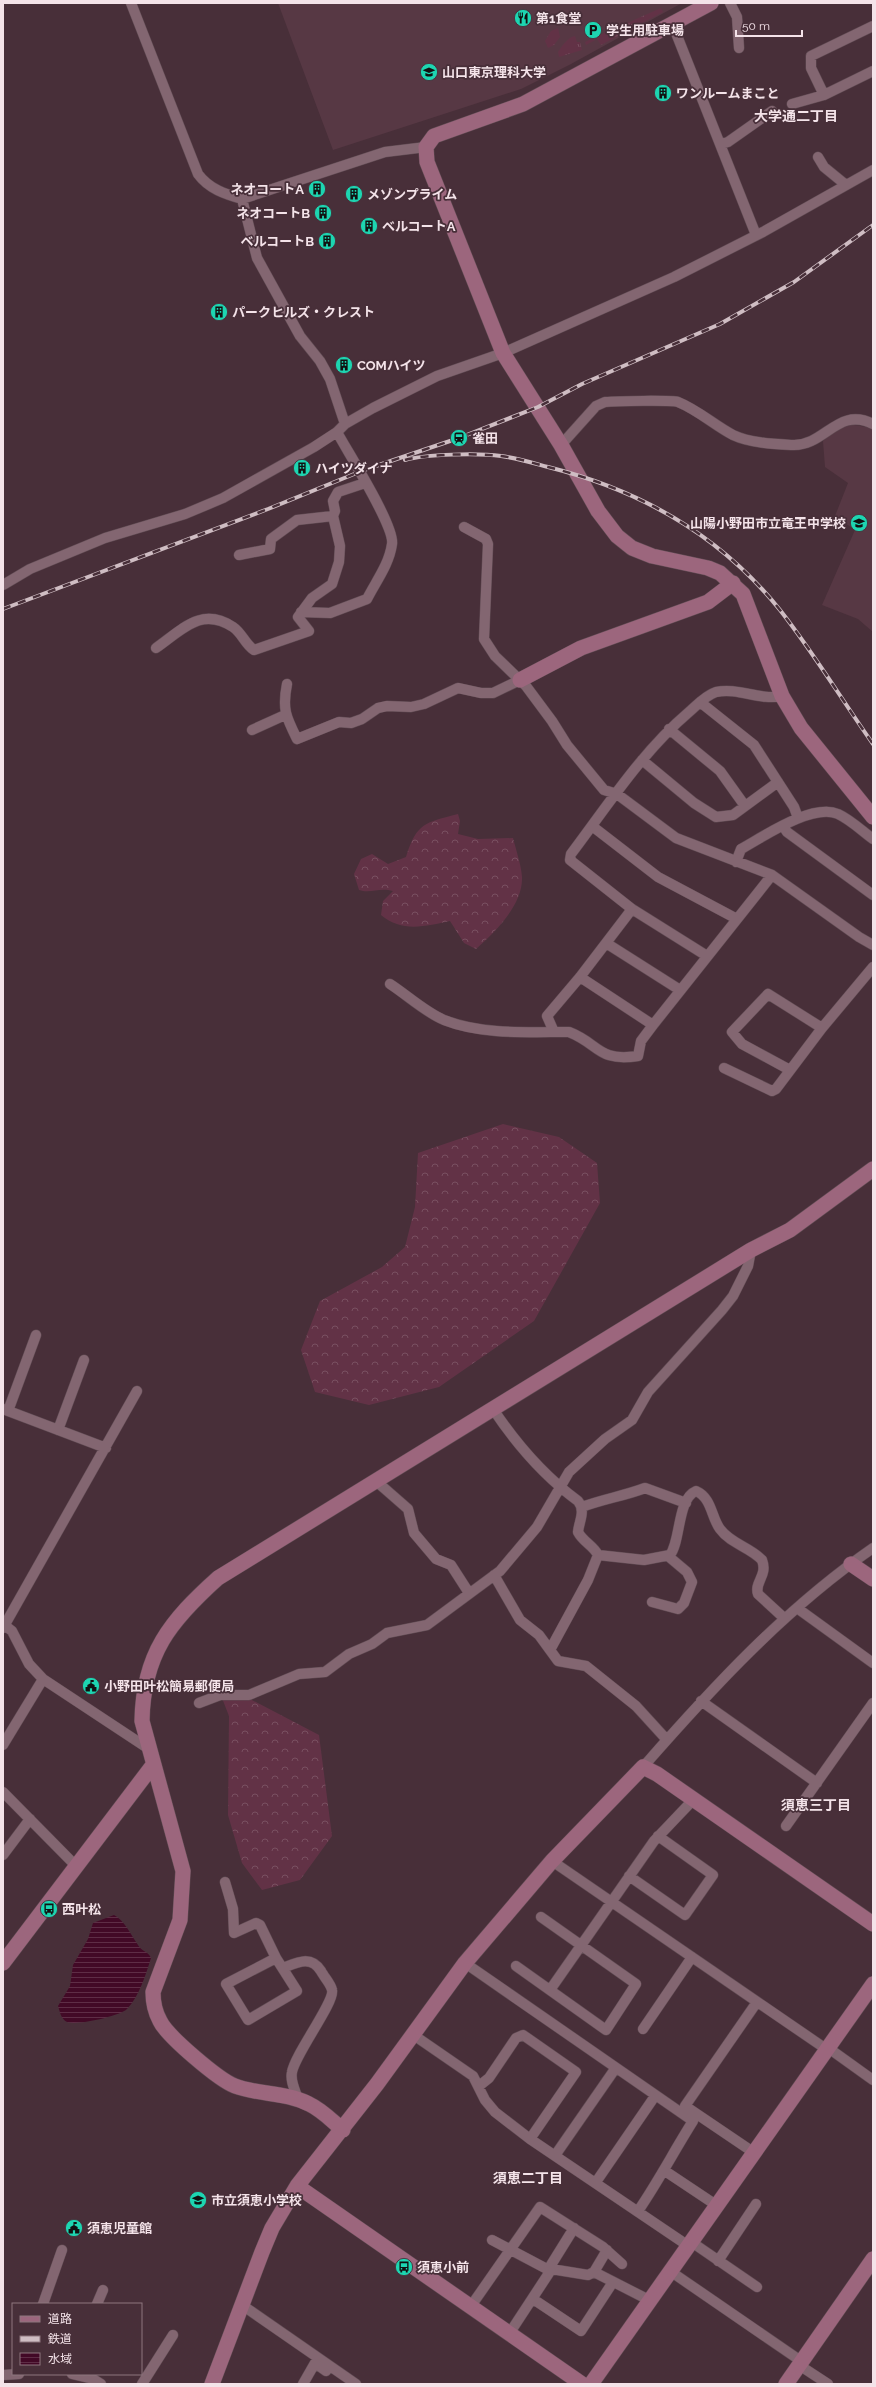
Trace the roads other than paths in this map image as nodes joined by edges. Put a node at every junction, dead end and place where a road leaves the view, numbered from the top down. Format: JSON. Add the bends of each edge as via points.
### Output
{"nodes":[{"id":1,"x":131,"y":3,"type":"edge"},
{"id":2,"x":711,"y":3,"type":"edge"},
{"id":3,"x":730,"y":3,"type":"edge"},
{"id":4,"x":672,"y":23,"type":"junction"},
{"id":5,"x":873,"y":26,"type":"edge"},
{"id":6,"x":739,"y":48,"type":"dead end"},
{"id":7,"x":873,"y":71,"type":"edge"},
{"id":8,"x":824,"y":95,"type":"junction"},
{"id":9,"x":792,"y":104,"type":"dead end"},
{"id":10,"x":772,"y":111,"type":"dead end"},
{"id":11,"x":721,"y":144,"type":"junction"},
{"id":12,"x":426,"y":147,"type":"junction"},
{"id":13,"x":818,"y":157,"type":"dead end"},
{"id":14,"x":873,"y":170,"type":"edge"},
{"id":15,"x":846,"y":185,"type":"junction"},
{"id":16,"x":242,"y":199,"type":"junction"},
{"id":17,"x":756,"y":235,"type":"junction"},
{"id":18,"x":503,"y":353,"type":"junction"},
{"id":19,"x":345,"y":424,"type":"junction"},
{"id":20,"x":873,"y":424,"type":"edge"},
{"id":21,"x":337,"y":432,"type":"junction"},
{"id":22,"x":561,"y":445,"type":"junction"},
{"id":23,"x":365,"y":483,"type":"junction"},
{"id":24,"x":333,"y":516,"type":"junction"},
{"id":25,"x":464,"y":527,"type":"dead end"},
{"id":26,"x":239,"y":555,"type":"dead end"},
{"id":27,"x":733,"y":584,"type":"junction"},
{"id":28,"x":3,"y":585,"type":"edge"},
{"id":29,"x":301,"y":612,"type":"junction"},
{"id":30,"x":156,"y":648,"type":"dead end"},
{"id":31,"x":520,"y":680,"type":"junction"},
{"id":32,"x":287,"y":684,"type":"dead end"},
{"id":33,"x":782,"y":696,"type":"junction"},
{"id":34,"x":700,"y":702,"type":"junction"},
{"id":35,"x":285,"y":715,"type":"junction"},
{"id":36,"x":669,"y":729,"type":"junction"},
{"id":37,"x":252,"y":730,"type":"dead end"},
{"id":38,"x":642,"y":760,"type":"junction"},
{"id":39,"x":778,"y":782,"type":"junction"},
{"id":40,"x":617,"y":794,"type":"junction"},
{"id":41,"x":745,"y":806,"type":"junction"},
{"id":42,"x":873,"y":817,"type":"edge"},
{"id":43,"x":798,"y":818,"type":"junction"},
{"id":44,"x":592,"y":826,"type":"junction"},
{"id":45,"x":783,"y":826,"type":"junction"},
{"id":46,"x":873,"y":839,"type":"edge"},
{"id":47,"x":736,"y":862,"type":"junction"},
{"id":48,"x":772,"y":875,"type":"junction"},
{"id":49,"x":873,"y":894,"type":"edge"},
{"id":50,"x":632,"y":909,"type":"junction"},
{"id":51,"x":737,"y":919,"type":"junction"},
{"id":52,"x":606,"y":942,"type":"junction"},
{"id":53,"x":873,"y":945,"type":"edge"},
{"id":54,"x":707,"y":956,"type":"junction"},
{"id":55,"x":873,"y":967,"type":"edge"},
{"id":56,"x":580,"y":977,"type":"junction"},
{"id":57,"x":390,"y":984,"type":"dead end"},
{"id":58,"x":680,"y":990,"type":"junction"},
{"id":59,"x":653,"y":1025,"type":"junction"},
{"id":60,"x":822,"y":1028,"type":"junction"},
{"id":61,"x":554,"y":1032,"type":"junction"},
{"id":62,"x":724,"y":1068,"type":"dead end"},
{"id":63,"x":790,"y":1070,"type":"junction"},
{"id":64,"x":873,"y":1169,"type":"edge"},
{"id":65,"x":751,"y":1250,"type":"junction"},
{"id":66,"x":36,"y":1335,"type":"dead end"},
{"id":67,"x":84,"y":1360,"type":"dead end"},
{"id":68,"x":137,"y":1391,"type":"dead end"},
{"id":69,"x":493,"y":1409,"type":"junction"},
{"id":70,"x":5,"y":1410,"type":"edge"},
{"id":71,"x":58,"y":1430,"type":"junction"},
{"id":72,"x":106,"y":1448,"type":"junction"},
{"id":73,"x":376,"y":1481,"type":"junction"},
{"id":74,"x":560,"y":1485,"type":"junction"},
{"id":75,"x":629,"y":1485,"type":"dead end"},
{"id":76,"x":605,"y":1499,"type":"junction"},
{"id":77,"x":686,"y":1503,"type":"junction"},
{"id":78,"x":582,"y":1507,"type":"junction"},
{"id":79,"x":873,"y":1548,"type":"edge"},
{"id":80,"x":598,"y":1555,"type":"junction"},
{"id":81,"x":668,"y":1556,"type":"junction"},
{"id":82,"x":851,"y":1564,"type":"junction"},
{"id":83,"x":494,"y":1575,"type":"junction"},
{"id":84,"x":873,"y":1579,"type":"edge"},
{"id":85,"x":469,"y":1593,"type":"junction"},
{"id":86,"x":652,"y":1602,"type":"dead end"},
{"id":87,"x":797,"y":1608,"type":"junction"},
{"id":88,"x":784,"y":1618,"type":"junction"},
{"id":89,"x":4,"y":1625,"type":"edge"},
{"id":90,"x":550,"y":1650,"type":"junction"},
{"id":91,"x":873,"y":1663,"type":"edge"},
{"id":92,"x":43,"y":1679,"type":"junction"},
{"id":93,"x":701,"y":1701,"type":"junction"},
{"id":94,"x":199,"y":1703,"type":"dead end"},
{"id":95,"x":873,"y":1703,"type":"edge"},
{"id":96,"x":667,"y":1740,"type":"junction"},
{"id":97,"x":3,"y":1745,"type":"edge"},
{"id":98,"x":149,"y":1749,"type":"junction"},
{"id":99,"x":153,"y":1765,"type":"junction"},
{"id":100,"x":643,"y":1767,"type":"junction"},
{"id":101,"x":817,"y":1783,"type":"junction"},
{"id":102,"x":3,"y":1792,"type":"edge"},
{"id":103,"x":693,"y":1800,"type":"junction"},
{"id":104,"x":30,"y":1819,"type":"junction"},
{"id":105,"x":786,"y":1826,"type":"dead end"},
{"id":106,"x":658,"y":1836,"type":"junction"},
{"id":107,"x":3,"y":1855,"type":"edge"},
{"id":108,"x":552,"y":1861,"type":"junction"},
{"id":109,"x":75,"y":1865,"type":"junction"},
{"id":110,"x":629,"y":1876,"type":"junction"},
{"id":111,"x":224,"y":1882,"type":"dead end"},
{"id":112,"x":611,"y":1901,"type":"junction"},
{"id":113,"x":541,"y":1917,"type":"dead end"},
{"id":114,"x":873,"y":1924,"type":"edge"},
{"id":115,"x":581,"y":1944,"type":"junction"},
{"id":116,"x":692,"y":1957,"type":"junction"},
{"id":117,"x":276,"y":1958,"type":"junction"},
{"id":118,"x":3,"y":1963,"type":"edge"},
{"id":119,"x":465,"y":1963,"type":"junction"},
{"id":120,"x":516,"y":1966,"type":"dead end"},
{"id":121,"x":284,"y":1968,"type":"junction"},
{"id":122,"x":873,"y":1984,"type":"edge"},
{"id":123,"x":550,"y":1990,"type":"junction"},
{"id":124,"x":758,"y":2002,"type":"junction"},
{"id":125,"x":643,"y":2029,"type":"dead end"},
{"id":126,"x":412,"y":2034,"type":"junction"},
{"id":127,"x":826,"y":2048,"type":"junction"},
{"id":128,"x":615,"y":2069,"type":"junction"},
{"id":129,"x":873,"y":2080,"type":"edge"},
{"id":130,"x":479,"y":2086,"type":"junction"},
{"id":131,"x":655,"y":2096,"type":"junction"},
{"id":132,"x":298,"y":2099,"type":"junction"},
{"id":133,"x":343,"y":2130,"type":"junction"},
{"id":134,"x":530,"y":2139,"type":"junction"},
{"id":135,"x":753,"y":2152,"type":"junction"},
{"id":136,"x":556,"y":2154,"type":"junction"},
{"id":137,"x":665,"y":2171,"type":"junction"},
{"id":138,"x":596,"y":2182,"type":"junction"},
{"id":139,"x":297,"y":2186,"type":"junction"},
{"id":140,"x":756,"y":2204,"type":"dead end"},
{"id":141,"x":716,"y":2205,"type":"junction"},
{"id":142,"x":638,"y":2212,"type":"junction"},
{"id":143,"x":574,"y":2228,"type":"junction"},
{"id":144,"x":492,"y":2240,"type":"dead end"},
{"id":145,"x":689,"y":2243,"type":"junction"},
{"id":146,"x":511,"y":2249,"type":"junction"},
{"id":147,"x":62,"y":2250,"type":"dead end"},
{"id":148,"x":607,"y":2250,"type":"junction"},
{"id":149,"x":873,"y":2259,"type":"edge"},
{"id":150,"x":718,"y":2260,"type":"junction"},
{"id":151,"x":622,"y":2264,"type":"dead end"},
{"id":152,"x":550,"y":2270,"type":"junction"},
{"id":153,"x":670,"y":2271,"type":"junction"},
{"id":154,"x":594,"y":2272,"type":"junction"},
{"id":155,"x":613,"y":2282,"type":"junction"},
{"id":156,"x":757,"y":2288,"type":"dead end"},
{"id":157,"x":103,"y":2290,"type":"dead end"},
{"id":158,"x":533,"y":2298,"type":"junction"},
{"id":159,"x":650,"y":2300,"type":"junction"},
{"id":160,"x":43,"y":2303,"type":"edge"},
{"id":161,"x":97,"y":2303,"type":"edge"},
{"id":162,"x":242,"y":2305,"type":"junction"},
{"id":163,"x":470,"y":2306,"type":"junction"},
{"id":164,"x":509,"y":2334,"type":"junction"},
{"id":165,"x":173,"y":2335,"type":"dead end"},
{"id":166,"x":800,"y":2363,"type":"junction"},
{"id":167,"x":76,"y":2375,"type":"edge"},
{"id":168,"x":101,"y":2384,"type":"edge"},
{"id":169,"x":142,"y":2384,"type":"edge"},
{"id":170,"x":212,"y":2384,"type":"edge"},
{"id":171,"x":303,"y":2384,"type":"edge"},
{"id":172,"x":346,"y":2384,"type":"edge"},
{"id":173,"x":356,"y":2384,"type":"edge"},
{"id":174,"x":582,"y":2384,"type":"edge"},
{"id":175,"x":591,"y":2384,"type":"edge"},
{"id":176,"x":786,"y":2384,"type":"edge"},
{"id":177,"x":828,"y":2384,"type":"edge"}],
"edges":[{"from":1,"to":16,"type":"street","via":[[198,174],[213,188]]},
{"from":2,"to":4,"type":"street"},
{"from":3,"to":6,"type":"street","via":[[737,16]]},
{"from":4,"to":11,"type":"street"},
{"from":4,"to":12,"type":"street","via":[[523,104],[442,131],[434,136]]},
{"from":5,"to":8,"type":"street","via":[[811,56],[811,68]]},
{"from":7,"to":8,"type":"street"},
{"from":8,"to":9,"type":"street"},
{"from":10,"to":11,"type":"street","via":[[728,142]]},
{"from":11,"to":17,"type":"street"},
{"from":12,"to":16,"type":"street","via":[[385,152]]},
{"from":12,"to":18,"type":"street","via":[[431,175]]},
{"from":13,"to":15,"type":"street","via":[[824,167]]},
{"from":14,"to":15,"type":"street"},
{"from":15,"to":17,"type":"street"},
{"from":16,"to":19,"type":"street","via":[[257,258],[300,336],[320,361],[330,379]]},
{"from":17,"to":18,"type":"street","via":[[674,277]]},
{"from":18,"to":19,"type":"street","via":[[437,376]]},
{"from":18,"to":22,"type":"street"},
{"from":19,"to":21,"type":"street"},
{"from":20,"to":22,"type":"street","via":[[866,420],[839,422],[818,439],[802,446],[788,445],[746,440],[676,402],[605,402],[596,406]]},
{"from":21,"to":23,"type":"street","via":[[357,463]]},
{"from":21,"to":28,"type":"street","via":[[223,498],[185,514],[105,538],[30,569]]},
{"from":22,"to":27,"type":"street","via":[[598,511],[624,543],[652,556],[708,568],[720,573]]},
{"from":23,"to":24,"type":"street","via":[[338,492],[332,501],[335,511]]},
{"from":23,"to":29,"type":"street","via":[[383,515],[393,542],[386,564],[367,599],[330,613]]},
{"from":24,"to":26,"type":"street","via":[[297,520],[270,539],[270,549]]},
{"from":24,"to":29,"type":"street","via":[[340,546],[339,562],[332,584],[312,598]]},
{"from":25,"to":31,"type":"street","via":[[486,539],[488,544],[484,639],[495,656]]},
{"from":27,"to":31,"type":"street","via":[[708,602],[581,648]]},
{"from":27,"to":33,"type":"street","via":[[743,594]]},
{"from":29,"to":30,"type":"street","via":[[298,616],[309,631],[254,650],[234,628],[219,620],[208,618],[195,620]]},
{"from":31,"to":35,"type":"street","via":[[493,693],[458,688],[424,704],[378,708],[362,719],[351,723],[340,722],[297,739]]},
{"from":31,"to":40,"type":"street","via":[[567,745],[604,790]]},
{"from":32,"to":35,"type":"street"},
{"from":33,"to":34,"type":"street","via":[[772,698],[727,691],[715,692]]},
{"from":33,"to":42,"type":"street","via":[[817,750]]},
{"from":34,"to":36,"type":"street"},
{"from":34,"to":39,"type":"street","via":[[754,745]]},
{"from":35,"to":37,"type":"street"},
{"from":36,"to":38,"type":"street"},
{"from":36,"to":41,"type":"street","via":[[720,771]]},
{"from":38,"to":40,"type":"street"},
{"from":38,"to":41,"type":"street","via":[[699,808],[716,817],[733,815]]},
{"from":39,"to":41,"type":"street"},
{"from":39,"to":43,"type":"street"},
{"from":40,"to":44,"type":"street"},
{"from":40,"to":47,"type":"street","via":[[676,838]]},
{"from":43,"to":45,"type":"street"},
{"from":43,"to":46,"type":"street","via":[[830,812],[837,814]]},
{"from":44,"to":50,"type":"street","via":[[571,854],[570,860]]},
{"from":44,"to":51,"type":"street","via":[[658,877]]},
{"from":45,"to":47,"type":"street","via":[[741,849]]},
{"from":45,"to":49,"type":"street","via":[[787,832]]},
{"from":47,"to":48,"type":"street"},
{"from":48,"to":51,"type":"street"},
{"from":48,"to":53,"type":"street"},
{"from":50,"to":52,"type":"street"},
{"from":50,"to":54,"type":"street"},
{"from":51,"to":54,"type":"street"},
{"from":52,"to":56,"type":"street"},
{"from":52,"to":58,"type":"street"},
{"from":54,"to":58,"type":"street"},
{"from":55,"to":60,"type":"street"},
{"from":56,"to":59,"type":"street"},
{"from":56,"to":61,"type":"street","via":[[547,1016]]},
{"from":57,"to":61,"type":"street","via":[[443,1019],[460,1025],[492,1030]]},
{"from":58,"to":59,"type":"street"},
{"from":59,"to":61,"type":"street","via":[[641,1041],[638,1056],[621,1059],[601,1053],[578,1035]]},
{"from":60,"to":63,"type":"street"},
{"from":60,"to":63,"type":"street","via":[[768,994],[732,1032],[742,1044]]},
{"from":62,"to":63,"type":"street","via":[[772,1091],[776,1090]]},
{"from":64,"to":65,"type":"street","via":[[790,1230]]},
{"from":65,"to":69,"type":"street"},
{"from":65,"to":74,"type":"street","via":[[748,1266],[733,1296],[722,1310],[648,1392],[632,1420],[582,1460]]},
{"from":66,"to":70,"type":"street"},
{"from":67,"to":71,"type":"street"},
{"from":68,"to":72,"type":"street"},
{"from":69,"to":73,"type":"street"},
{"from":69,"to":74,"type":"street","via":[[511,1437],[532,1461]]},
{"from":70,"to":71,"type":"street"},
{"from":71,"to":72,"type":"street"},
{"from":72,"to":89,"type":"street"},
{"from":73,"to":85,"type":"street","via":[[408,1509],[414,1533],[436,1559],[451,1565]]},
{"from":73,"to":98,"type":"street","via":[[218,1578],[178,1618],[152,1658],[148,1671],[142,1721]]},
{"from":74,"to":78,"type":"street"},
{"from":74,"to":83,"type":"street","via":[[536,1527],[512,1559]]},
{"from":75,"to":76,"type":"street","via":[[630,1489],[606,1495]]},
{"from":76,"to":77,"type":"street","via":[[627,1496],[645,1488]]},
{"from":76,"to":78,"type":"street"},
{"from":77,"to":81,"type":"street","via":[[673,1552]]},
{"from":77,"to":88,"type":"street","via":[[692,1493],[700,1493],[706,1498],[716,1524],[723,1533],[762,1560],[764,1574],[758,1587],[758,1594]]},
{"from":78,"to":80,"type":"street","via":[[578,1532]]},
{"from":79,"to":82,"type":"street"},
{"from":80,"to":81,"type":"street","via":[[644,1560]]},
{"from":80,"to":90,"type":"street","via":[[588,1580]]},
{"from":81,"to":86,"type":"street","via":[[687,1572],[692,1582],[684,1603],[678,1608]]},
{"from":82,"to":84,"type":"street"},
{"from":82,"to":87,"type":"street"},
{"from":83,"to":85,"type":"street"},
{"from":83,"to":90,"type":"street","via":[[520,1620],[539,1635]]},
{"from":85,"to":94,"type":"street","via":[[427,1625],[387,1633],[376,1642],[349,1654],[325,1672],[299,1674],[249,1695],[220,1695]]},
{"from":87,"to":88,"type":"street"},
{"from":87,"to":91,"type":"street"},
{"from":88,"to":93,"type":"street"},
{"from":89,"to":92,"type":"street","via":[[12,1631],[29,1664]]},
{"from":90,"to":96,"type":"street","via":[[558,1661],[581,1664],[590,1669],[636,1706]]},
{"from":92,"to":97,"type":"street"},
{"from":92,"to":98,"type":"street"},
{"from":93,"to":96,"type":"street"},
{"from":93,"to":101,"type":"street"},
{"from":95,"to":101,"type":"street"},
{"from":96,"to":100,"type":"street"},
{"from":98,"to":99,"type":"street"},
{"from":99,"to":109,"type":"street"},
{"from":99,"to":132,"type":"street","via":[[184,1877],[180,1920],[153,1992],[153,2001],[160,2022],[206,2066],[234,2086]]},
{"from":100,"to":103,"type":"street","via":[[649,1768]]},
{"from":100,"to":108,"type":"street"},
{"from":101,"to":105,"type":"street"},
{"from":102,"to":104,"type":"street"},
{"from":103,"to":106,"type":"street"},
{"from":103,"to":114,"type":"street"},
{"from":104,"to":107,"type":"street"},
{"from":104,"to":109,"type":"street"},
{"from":106,"to":110,"type":"street"},
{"from":106,"to":110,"type":"street","via":[[713,1875],[685,1915]]},
{"from":108,"to":112,"type":"street"},
{"from":108,"to":119,"type":"street"},
{"from":109,"to":118,"type":"street"},
{"from":110,"to":112,"type":"street"},
{"from":111,"to":117,"type":"street","via":[[233,1909],[234,1933],[256,1923],[260,1925]]},
{"from":112,"to":115,"type":"street"},
{"from":112,"to":116,"type":"street"},
{"from":113,"to":115,"type":"street"},
{"from":115,"to":123,"type":"street"},
{"from":115,"to":123,"type":"street","via":[[636,1984],[606,2030]]},
{"from":116,"to":124,"type":"street"},
{"from":116,"to":125,"type":"street"},
{"from":117,"to":121,"type":"street"},
{"from":117,"to":121,"type":"street","via":[[226,1984],[248,2020],[297,1991]]},
{"from":119,"to":126,"type":"street"},
{"from":119,"to":128,"type":"street"},
{"from":120,"to":123,"type":"street"},
{"from":121,"to":132,"type":"street","via":[[300,1961],[310,1961],[319,1968],[332,1989],[332,1994],[293,2067],[292,2082]]},
{"from":122,"to":127,"type":"street"},
{"from":124,"to":127,"type":"street"},
{"from":124,"to":135,"type":"street","via":[[685,2106]]},
{"from":126,"to":130,"type":"street","via":[[473,2076]]},
{"from":126,"to":133,"type":"street"},
{"from":127,"to":129,"type":"street"},
{"from":127,"to":135,"type":"street"},
{"from":128,"to":131,"type":"street"},
{"from":128,"to":136,"type":"street"},
{"from":130,"to":134,"type":"street","via":[[485,2100],[495,2112]]},
{"from":130,"to":134,"type":"street","via":[[489,2078],[516,2038],[523,2035],[576,2072]]},
{"from":131,"to":137,"type":"street","via":[[693,2121],[668,2160]]},
{"from":131,"to":138,"type":"street"},
{"from":132,"to":133,"type":"street","via":[[320,2110]]},
{"from":133,"to":139,"type":"street"},
{"from":134,"to":136,"type":"street"},
{"from":135,"to":141,"type":"street"},
{"from":136,"to":138,"type":"street"},
{"from":137,"to":141,"type":"street"},
{"from":137,"to":142,"type":"street"},
{"from":138,"to":142,"type":"street"},
{"from":139,"to":162,"type":"street","via":[[272,2228]]},
{"from":139,"to":163,"type":"street"},
{"from":140,"to":150,"type":"street"},
{"from":141,"to":145,"type":"street"},
{"from":142,"to":145,"type":"street"},
{"from":143,"to":146,"type":"street","via":[[540,2207]]},
{"from":143,"to":148,"type":"street"},
{"from":143,"to":152,"type":"street"},
{"from":144,"to":146,"type":"street"},
{"from":145,"to":150,"type":"street"},
{"from":145,"to":153,"type":"street"},
{"from":146,"to":152,"type":"street"},
{"from":146,"to":163,"type":"street"},
{"from":147,"to":160,"type":"street"},
{"from":148,"to":151,"type":"street"},
{"from":148,"to":154,"type":"street"},
{"from":149,"to":166,"type":"street"},
{"from":150,"to":156,"type":"street"},
{"from":152,"to":154,"type":"street","via":[[588,2275]]},
{"from":152,"to":158,"type":"street"},
{"from":153,"to":159,"type":"street"},
{"from":153,"to":166,"type":"street"},
{"from":154,"to":155,"type":"street"},
{"from":155,"to":158,"type":"street","via":[[581,2331]]},
{"from":155,"to":159,"type":"street"},
{"from":157,"to":161,"type":"street"},
{"from":158,"to":164,"type":"street"},
{"from":159,"to":175,"type":"street"},
{"from":162,"to":170,"type":"street"},
{"from":162,"to":173,"type":"street"},
{"from":163,"to":164,"type":"street"},
{"from":164,"to":174,"type":"street"},
{"from":165,"to":169,"type":"street"},
{"from":166,"to":176,"type":"street"},
{"from":166,"to":177,"type":"street"},
{"from":167,"to":168,"type":"street"},
{"from":171,"to":172,"type":"street","via":[[315,2364]]}]}
